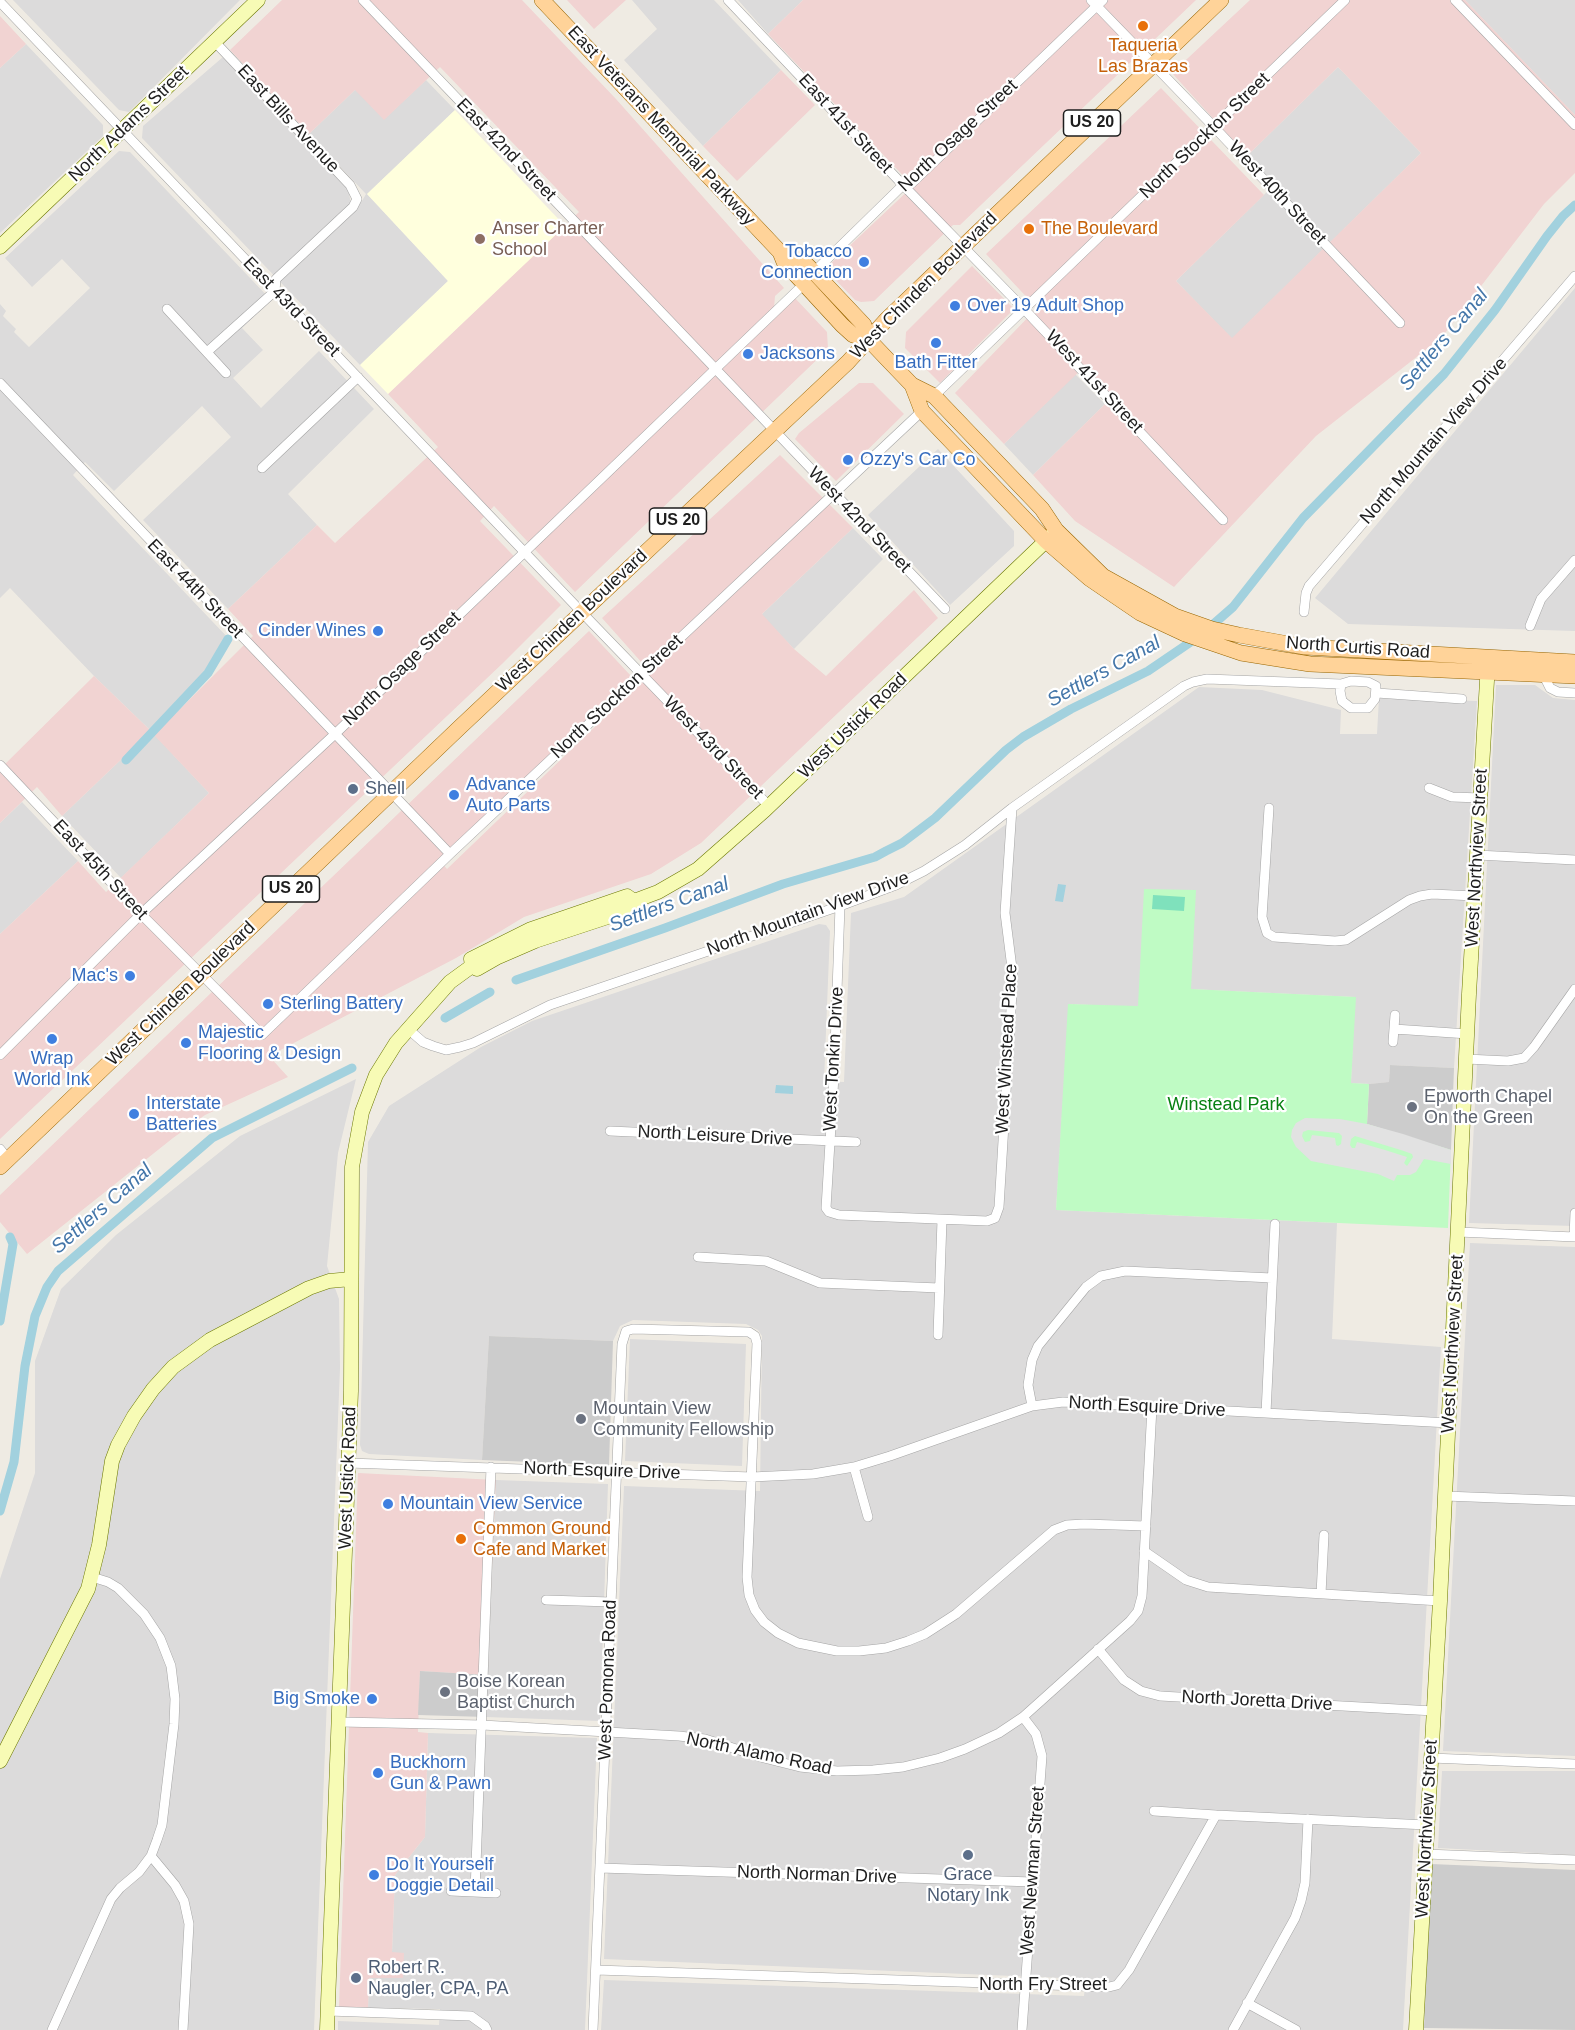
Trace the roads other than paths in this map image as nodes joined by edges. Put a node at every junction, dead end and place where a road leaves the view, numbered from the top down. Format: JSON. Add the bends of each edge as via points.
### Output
{"nodes":[{"id":1,"x":258,"y":0,"type":"edge"},
{"id":2,"x":363,"y":0,"type":"edge"},
{"id":3,"x":542,"y":0,"type":"edge"},
{"id":4,"x":728,"y":0,"type":"edge"},
{"id":5,"x":1221,"y":0,"type":"edge"},
{"id":6,"x":1345,"y":0,"type":"edge"},
{"id":7,"x":1455,"y":0,"type":"edge"},
{"id":8,"x":0,"y":2,"type":"edge"},
{"id":9,"x":1097,"y":2,"type":"edge"},
{"id":10,"x":215,"y":42,"type":"junction"},
{"id":11,"x":1154,"y":64,"type":"junction"},
{"id":12,"x":1575,"y":125,"type":"edge"},
{"id":13,"x":1214,"y":127,"type":"junction"},
{"id":14,"x":122,"y":130,"type":"junction"},
{"id":15,"x":903,"y":186,"type":"junction"},
{"id":16,"x":963,"y":246,"type":"junction"},
{"id":17,"x":0,"y":248,"type":"edge"},
{"id":18,"x":1575,"y":276,"type":"edge"},
{"id":19,"x":809,"y":278,"type":"junction"},
{"id":20,"x":275,"y":291,"type":"junction"},
{"id":21,"x":168,"y":309,"type":"dead end"},
{"id":22,"x":1024,"y":309,"type":"junction"},
{"id":23,"x":1400,"y":323,"type":"dead end"},
{"id":24,"x":868,"y":339,"type":"junction"},
{"id":25,"x":207,"y":352,"type":"junction"},
{"id":26,"x":716,"y":369,"type":"junction"},
{"id":27,"x":226,"y":373,"type":"dead end"},
{"id":28,"x":357,"y":377,"type":"junction"},
{"id":29,"x":0,"y":384,"type":"edge"},
{"id":30,"x":912,"y":385,"type":"junction"},
{"id":31,"x":934,"y":396,"type":"junction"},
{"id":32,"x":922,"y":411,"type":"junction"},
{"id":33,"x":774,"y":430,"type":"junction"},
{"id":34,"x":262,"y":468,"type":"dead end"},
{"id":35,"x":833,"y":494,"type":"junction"},
{"id":36,"x":1223,"y":520,"type":"dead end"},
{"id":37,"x":1051,"y":536,"type":"junction"},
{"id":38,"x":525,"y":552,"type":"junction"},
{"id":39,"x":1575,"y":560,"type":"edge"},
{"id":40,"x":945,"y":609,"type":"dead end"},
{"id":41,"x":582,"y":612,"type":"junction"},
{"id":42,"x":1304,"y":612,"type":"dead end"},
{"id":43,"x":1530,"y":626,"type":"dead end"},
{"id":44,"x":1575,"y":662,"type":"edge"},
{"id":45,"x":1488,"y":665,"type":"junction"},
{"id":46,"x":641,"y":674,"type":"junction"},
{"id":47,"x":1544,"y":674,"type":"junction"},
{"id":48,"x":1575,"y":676,"type":"edge"},
{"id":49,"x":1208,"y":679,"type":"joint"},
{"id":50,"x":1341,"y":684,"type":"junction"},
{"id":51,"x":1377,"y":693,"type":"junction"},
{"id":52,"x":1575,"y":693,"type":"edge"},
{"id":53,"x":1462,"y":699,"type":"dead end"},
{"id":54,"x":335,"y":734,"type":"junction"},
{"id":55,"x":0,"y":765,"type":"edge"},
{"id":56,"x":1429,"y":788,"type":"dead end"},
{"id":57,"x":392,"y":793,"type":"junction"},
{"id":58,"x":1481,"y":798,"type":"junction"},
{"id":59,"x":769,"y":806,"type":"junction"},
{"id":60,"x":1012,"y":808,"type":"junction"},
{"id":61,"x":1269,"y":808,"type":"dead end"},
{"id":62,"x":450,"y":854,"type":"junction"},
{"id":63,"x":1478,"y":855,"type":"junction"},
{"id":64,"x":1575,"y":860,"type":"edge"},
{"id":65,"x":1475,"y":896,"type":"junction"},
{"id":66,"x":840,"y":906,"type":"junction"},
{"id":67,"x":141,"y":914,"type":"junction"},
{"id":68,"x":201,"y":975,"type":"junction"},
{"id":69,"x":1575,"y":989,"type":"edge"},
{"id":70,"x":1395,"y":1015,"type":"dead end"},
{"id":71,"x":408,"y":1029,"type":"junction"},
{"id":72,"x":1394,"y":1029,"type":"junction"},
{"id":73,"x":1467,"y":1034,"type":"junction"},
{"id":74,"x":262,"y":1035,"type":"joint"},
{"id":75,"x":1393,"y":1042,"type":"dead end"},
{"id":76,"x":0,"y":1055,"type":"edge"},
{"id":77,"x":1466,"y":1059,"type":"junction"},
{"id":78,"x":610,"y":1131,"type":"dead end"},
{"id":79,"x":830,"y":1141,"type":"junction"},
{"id":80,"x":856,"y":1142,"type":"dead end"},
{"id":81,"x":3,"y":1158,"type":"edge"},
{"id":82,"x":1575,"y":1214,"type":"edge"},
{"id":83,"x":942,"y":1220,"type":"junction"},
{"id":84,"x":1275,"y":1224,"type":"dead end"},
{"id":85,"x":1458,"y":1233,"type":"junction"},
{"id":86,"x":1574,"y":1237,"type":"edge"},
{"id":87,"x":698,"y":1257,"type":"dead end"},
{"id":88,"x":1272,"y":1278,"type":"junction"},
{"id":89,"x":351,"y":1279,"type":"junction"},
{"id":90,"x":939,"y":1288,"type":"junction"},
{"id":91,"x":938,"y":1335,"type":"dead end"},
{"id":92,"x":1032,"y":1406,"type":"junction"},
{"id":93,"x":1152,"y":1407,"type":"junction"},
{"id":94,"x":1266,"y":1413,"type":"junction"},
{"id":95,"x":1449,"y":1423,"type":"junction"},
{"id":96,"x":348,"y":1463,"type":"junction"},
{"id":97,"x":491,"y":1467,"type":"junction"},
{"id":98,"x":854,"y":1467,"type":"junction"},
{"id":99,"x":616,"y":1472,"type":"junction"},
{"id":100,"x":752,"y":1477,"type":"junction"},
{"id":101,"x":1445,"y":1496,"type":"junction"},
{"id":102,"x":1575,"y":1501,"type":"edge"},
{"id":103,"x":868,"y":1517,"type":"dead end"},
{"id":104,"x":1146,"y":1526,"type":"junction"},
{"id":105,"x":1324,"y":1535,"type":"dead end"},
{"id":106,"x":1144,"y":1551,"type":"junction"},
{"id":107,"x":92,"y":1577,"type":"junction"},
{"id":108,"x":1321,"y":1594,"type":"junction"},
{"id":109,"x":546,"y":1600,"type":"dead end"},
{"id":110,"x":1440,"y":1601,"type":"junction"},
{"id":111,"x":611,"y":1602,"type":"junction"},
{"id":112,"x":1098,"y":1649,"type":"junction"},
{"id":113,"x":1434,"y":1711,"type":"junction"},
{"id":114,"x":1023,"y":1717,"type":"junction"},
{"id":115,"x":340,"y":1722,"type":"junction"},
{"id":116,"x":482,"y":1725,"type":"junction"},
{"id":117,"x":606,"y":1733,"type":"junction"},
{"id":118,"x":1431,"y":1758,"type":"junction"},
{"id":119,"x":0,"y":1761,"type":"edge"},
{"id":120,"x":1575,"y":1764,"type":"edge"},
{"id":121,"x":1154,"y":1811,"type":"dead end"},
{"id":122,"x":1216,"y":1815,"type":"junction"},
{"id":123,"x":1308,"y":1819,"type":"junction"},
{"id":124,"x":1427,"y":1825,"type":"junction"},
{"id":125,"x":1426,"y":1854,"type":"junction"},
{"id":126,"x":151,"y":1856,"type":"junction"},
{"id":127,"x":1575,"y":1860,"type":"edge"},
{"id":128,"x":600,"y":1868,"type":"junction"},
{"id":129,"x":1033,"y":1882,"type":"junction"},
{"id":130,"x":451,"y":1891,"type":"dead end"},
{"id":131,"x":475,"y":1892,"type":"junction"},
{"id":132,"x":496,"y":1893,"type":"dead end"},
{"id":133,"x":596,"y":1970,"type":"junction"},
{"id":134,"x":1025,"y":1986,"type":"junction"},
{"id":135,"x":1247,"y":2003,"type":"junction"},
{"id":136,"x":328,"y":2011,"type":"junction"},
{"id":137,"x":52,"y":2030,"type":"edge"},
{"id":138,"x":183,"y":2030,"type":"edge"},
{"id":139,"x":327,"y":2030,"type":"edge"},
{"id":140,"x":487,"y":2030,"type":"edge"},
{"id":141,"x":593,"y":2030,"type":"edge"},
{"id":142,"x":1022,"y":2030,"type":"edge"},
{"id":143,"x":1233,"y":2030,"type":"edge"},
{"id":144,"x":1296,"y":2030,"type":"edge"},
{"id":145,"x":1416,"y":2030,"type":"edge"}],
"edges":[{"from":1,"to":10,"type":"street","name":"North Adams Street"},
{"from":2,"to":26,"type":"street","name":"East 42nd Street"},
{"from":3,"to":19,"type":"main road","name":"East Veterans Memorial Parkway","via":[[780,252],[794,252]]},
{"from":4,"to":15,"type":"street","name":"East 41st Street"},
{"from":5,"to":11,"type":"main road","name":"West Chinden Boulevard","number":"US 20"},
{"from":6,"to":13,"type":"street","name":"North Stockton Street"},
{"from":7,"to":12,"type":"street"},
{"from":8,"to":14,"type":"street","name":"East 43rd Street"},
{"from":9,"to":11,"type":"street","name":"West 40th Street"},
{"from":9,"to":15,"type":"street","name":"North Osage Street","via":[[912,183]]},
{"from":10,"to":14,"type":"street","name":"North Adams Street"},
{"from":10,"to":20,"type":"street","name":"East Bills Avenue","via":[[350,185],[357,199],[276,279]]},
{"from":11,"to":13,"type":"street","name":"West 40th Street"},
{"from":11,"to":16,"type":"main road","name":"West Chinden Boulevard","number":"US 20"},
{"from":13,"to":22,"type":"street","name":"North Stockton Street"},
{"from":13,"to":23,"type":"street","name":"West 40th Street"},
{"from":14,"to":17,"type":"street","name":"North Adams Street"},
{"from":14,"to":20,"type":"street","name":"East 43rd Street"},
{"from":15,"to":16,"type":"street","name":"East 41st Street"},
{"from":15,"to":19,"type":"street","name":"North Osage Street"},
{"from":16,"to":22,"type":"street","name":"West 41st Street"},
{"from":16,"to":24,"type":"main road","name":"West Chinden Boulevard","number":"US 20"},
{"from":18,"to":42,"type":"street","name":"North Mountain View Drive","via":[[1309,586]]},
{"from":19,"to":24,"type":"main road","name":"East Veterans Memorial Parkway","via":[[853,335]]},
{"from":19,"to":26,"type":"street","name":"North Osage Street"},
{"from":20,"to":25,"type":"street"},
{"from":20,"to":28,"type":"street","name":"East 43rd Street"},
{"from":21,"to":25,"type":"street"},
{"from":22,"to":31,"type":"street","name":"North Stockton Street"},
{"from":22,"to":36,"type":"street","name":"West 41st Street"},
{"from":24,"to":30,"type":"main road","name":"North Curtis Road"},
{"from":24,"to":33,"type":"main road","name":"West Chinden Boulevard","number":"US 20","via":[[848,363]]},
{"from":25,"to":27,"type":"street"},
{"from":26,"to":33,"type":"street","name":"East 42nd Street"},
{"from":26,"to":38,"type":"street","name":"North Osage Street"},
{"from":28,"to":34,"type":"street"},
{"from":28,"to":38,"type":"street","name":"East 43rd Street"},
{"from":29,"to":54,"type":"street","name":"East 44th Street"},
{"from":30,"to":31,"type":"main road","name":"North Curtis Road"},
{"from":30,"to":32,"type":"main road","name":"North Curtis Road"},
{"from":31,"to":37,"type":"main road","name":"North Curtis Road","via":[[1042,509]]},
{"from":32,"to":35,"type":"street","name":"North Stockton Street"},
{"from":32,"to":37,"type":"main road","name":"North Curtis Road"},
{"from":33,"to":35,"type":"street","name":"West 42nd Street"},
{"from":33,"to":41,"type":"main road","name":"West Chinden Boulevard","number":"US 20"},
{"from":35,"to":40,"type":"street","name":"West 42nd Street"},
{"from":35,"to":46,"type":"street","name":"North Stockton Street"},
{"from":37,"to":45,"type":"main road","name":"North Curtis Road","via":[[1173,622],[1212,629],[1236,643]]},
{"from":37,"to":59,"type":"street","name":"West Ustick Road"},
{"from":38,"to":41,"type":"street","name":"East 43rd Street"},
{"from":38,"to":54,"type":"street","name":"North Osage Street"},
{"from":39,"to":43,"type":"street","via":[[1541,599]]},
{"from":41,"to":46,"type":"street","name":"West 43rd Street"},
{"from":41,"to":57,"type":"main road","name":"West Chinden Boulevard","number":"US 20"},
{"from":44,"to":45,"type":"main road","name":"North Curtis Road"},
{"from":45,"to":47,"type":"main road","name":"North Curtis Road"},
{"from":45,"to":58,"type":"street","name":"West Northview Street"},
{"from":46,"to":59,"type":"street","name":"West 43rd Street"},
{"from":46,"to":62,"type":"street","name":"North Stockton Street"},
{"from":47,"to":48,"type":"main road","name":"North Curtis Road"},
{"from":47,"to":52,"type":"street","via":[[1550,688]]},
{"from":49,"to":50,"type":"street","name":"North Curtis Road"},
{"from":49,"to":60,"type":"street","name":"North Mountain View Drive","via":[[1184,686]]},
{"from":50,"to":51,"type":"street","name":"North Curtis Road","via":[[1368,682],[1376,686]]},
{"from":50,"to":51,"type":"street","name":"North Curtis Road","via":[[1342,701],[1351,708],[1368,708]]},
{"from":51,"to":53,"type":"street","name":"North Curtis Road"},
{"from":54,"to":57,"type":"street","name":"East 44th Street"},
{"from":54,"to":67,"type":"street","name":"North Osage Street"},
{"from":55,"to":67,"type":"street","name":"East 45th Street"},
{"from":56,"to":58,"type":"street","via":[[1445,795]]},
{"from":57,"to":62,"type":"street","name":"East 44th Street"},
{"from":57,"to":68,"type":"main road","name":"West Chinden Boulevard","number":"US 20"},
{"from":58,"to":63,"type":"street","name":"West Northview Street"},
{"from":59,"to":71,"type":"street","name":"West Ustick Road","via":[[698,869],[634,902],[632,909],[535,941],[477,969],[472,966],[450,982]]},
{"from":60,"to":66,"type":"street","name":"North Mountain View Drive","via":[[924,871]]},
{"from":60,"to":83,"type":"street","name":"West Winstead Place","via":[[1005,913],[1013,976],[999,1207],[995,1218],[987,1221]]},
{"from":61,"to":65,"type":"street","via":[[1262,917],[1267,933],[1274,937],[1346,940],[1420,896]]},
{"from":62,"to":74,"type":"street","name":"North Stockton Street"},
{"from":63,"to":64,"type":"street"},
{"from":63,"to":65,"type":"street","name":"West Northview Street"},
{"from":65,"to":73,"type":"street","name":"West Northview Street"},
{"from":66,"to":71,"type":"street","name":"North Mountain View Drive","via":[[550,1005],[460,1047],[446,1050],[433,1046]]},
{"from":66,"to":79,"type":"street","name":"West Tonkin Drive"},
{"from":67,"to":68,"type":"street","name":"East 45th Street"},
{"from":67,"to":76,"type":"street","name":"North Osage Street"},
{"from":68,"to":74,"type":"street","name":"East 45th Street"},
{"from":68,"to":81,"type":"main road","name":"West Chinden Boulevard","number":"US 20"},
{"from":69,"to":77,"type":"street","via":[[1524,1058]]},
{"from":70,"to":72,"type":"street"},
{"from":71,"to":89,"type":"street","name":"West Ustick Road","via":[[376,1075],[355,1141]]},
{"from":72,"to":73,"type":"street"},
{"from":72,"to":75,"type":"street"},
{"from":73,"to":77,"type":"street","name":"West Northview Street"},
{"from":77,"to":85,"type":"street","name":"West Northview Street"},
{"from":78,"to":79,"type":"street","name":"North Leisure Drive"},
{"from":79,"to":80,"type":"street","name":"North Leisure Drive"},
{"from":79,"to":83,"type":"street","name":"West Tonkin Drive","via":[[825,1203],[829,1212]]},
{"from":82,"to":86,"type":"street"},
{"from":83,"to":90,"type":"street"},
{"from":84,"to":88,"type":"street"},
{"from":85,"to":86,"type":"street"},
{"from":85,"to":95,"type":"street","name":"West Northview Street"},
{"from":87,"to":90,"type":"street","via":[[766,1261],[819,1283]]},
{"from":88,"to":92,"type":"street","via":[[1125,1271],[1101,1276],[1086,1287],[1038,1346],[1028,1385]]},
{"from":88,"to":94,"type":"street"},
{"from":89,"to":96,"type":"street","name":"West Ustick Road"},
{"from":89,"to":107,"type":"street","via":[[309,1288],[210,1340],[173,1367],[153,1389],[134,1416],[112,1461]]},
{"from":90,"to":91,"type":"street"},
{"from":92,"to":93,"type":"street","name":"North Esquire Drive","via":[[1063,1402]]},
{"from":92,"to":98,"type":"street","name":"North Esquire Drive"},
{"from":93,"to":94,"type":"street","name":"North Esquire Drive"},
{"from":93,"to":104,"type":"street","name":"North Alamo Road"},
{"from":94,"to":95,"type":"street","name":"North Esquire Drive"},
{"from":95,"to":101,"type":"street","name":"West Northview Street"},
{"from":96,"to":97,"type":"street","name":"North Esquire Drive"},
{"from":96,"to":115,"type":"street","name":"West Ustick Road"},
{"from":97,"to":99,"type":"street","name":"North Esquire Drive"},
{"from":97,"to":116,"type":"street"},
{"from":98,"to":100,"type":"street","name":"North Esquire Drive"},
{"from":98,"to":103,"type":"street"},
{"from":99,"to":100,"type":"street","name":"North Esquire Drive"},
{"from":99,"to":100,"type":"street","name":"West Pomona Road","via":[[622,1344],[626,1332],[749,1332],[757,1343]]},
{"from":99,"to":111,"type":"street","name":"West Pomona Road"},
{"from":100,"to":104,"type":"street","via":[[747,1577],[755,1610],[778,1633],[798,1643],[837,1651],[886,1648],[925,1634],[956,1614],[1054,1530],[1084,1524]]},
{"from":101,"to":102,"type":"street"},
{"from":101,"to":110,"type":"street","name":"West Northview Street"},
{"from":104,"to":106,"type":"street","name":"North Alamo Road"},
{"from":105,"to":108,"type":"street"},
{"from":106,"to":108,"type":"street","via":[[1186,1580],[1208,1587]]},
{"from":106,"to":112,"type":"street","name":"North Alamo Road","via":[[1138,1611]]},
{"from":107,"to":119,"type":"street"},
{"from":107,"to":126,"type":"street","via":[[118,1588],[144,1614],[160,1638],[171,1666],[176,1699],[174,1724],[162,1825]]},
{"from":108,"to":110,"type":"street"},
{"from":109,"to":111,"type":"street"},
{"from":110,"to":113,"type":"street","name":"West Northview Street"},
{"from":111,"to":117,"type":"street","name":"West Pomona Road"},
{"from":112,"to":113,"type":"street","name":"North Joretta Drive","via":[[1125,1680],[1141,1691],[1160,1696]]},
{"from":112,"to":114,"type":"street","name":"North Alamo Road"},
{"from":113,"to":118,"type":"street","name":"West Northview Street"},
{"from":114,"to":117,"type":"street","name":"North Alamo Road","via":[[957,1752],[903,1767],[873,1770],[800,1767],[705,1739]]},
{"from":114,"to":129,"type":"street","name":"West Newman Street","via":[[1036,1734],[1042,1756]]},
{"from":115,"to":116,"type":"street","name":"North Alamo Road"},
{"from":115,"to":136,"type":"street","name":"West Ustick Road"},
{"from":116,"to":117,"type":"street","name":"North Alamo Road"},
{"from":116,"to":131,"type":"street"},
{"from":117,"to":128,"type":"street","name":"West Pomona Road"},
{"from":118,"to":120,"type":"street"},
{"from":118,"to":124,"type":"street","name":"West Northview Street"},
{"from":121,"to":122,"type":"street"},
{"from":122,"to":123,"type":"street"},
{"from":122,"to":134,"type":"street","name":"North Fry Street","via":[[1117,1985],[1100,1989]]},
{"from":123,"to":124,"type":"street"},
{"from":123,"to":135,"type":"street","via":[[1301,1901]]},
{"from":124,"to":125,"type":"street","name":"West Northview Street"},
{"from":125,"to":127,"type":"street"},
{"from":125,"to":145,"type":"street","name":"West Northview Street"},
{"from":126,"to":137,"type":"street","via":[[111,1899]]},
{"from":126,"to":138,"type":"street","via":[[184,1901],[189,1923]]},
{"from":128,"to":129,"type":"street","name":"North Norman Drive"},
{"from":128,"to":133,"type":"street","name":"West Pomona Road"},
{"from":129,"to":134,"type":"street","name":"West Newman Street"},
{"from":130,"to":131,"type":"street"},
{"from":131,"to":132,"type":"street"},
{"from":133,"to":134,"type":"street","name":"North Fry Street"},
{"from":133,"to":141,"type":"street","name":"West Pomona Road"},
{"from":134,"to":142,"type":"street","name":"West Newman Street"},
{"from":135,"to":143,"type":"street"},
{"from":135,"to":144,"type":"street"},
{"from":136,"to":139,"type":"street","name":"West Ustick Road"},
{"from":136,"to":140,"type":"street","via":[[471,2016]]}]}
